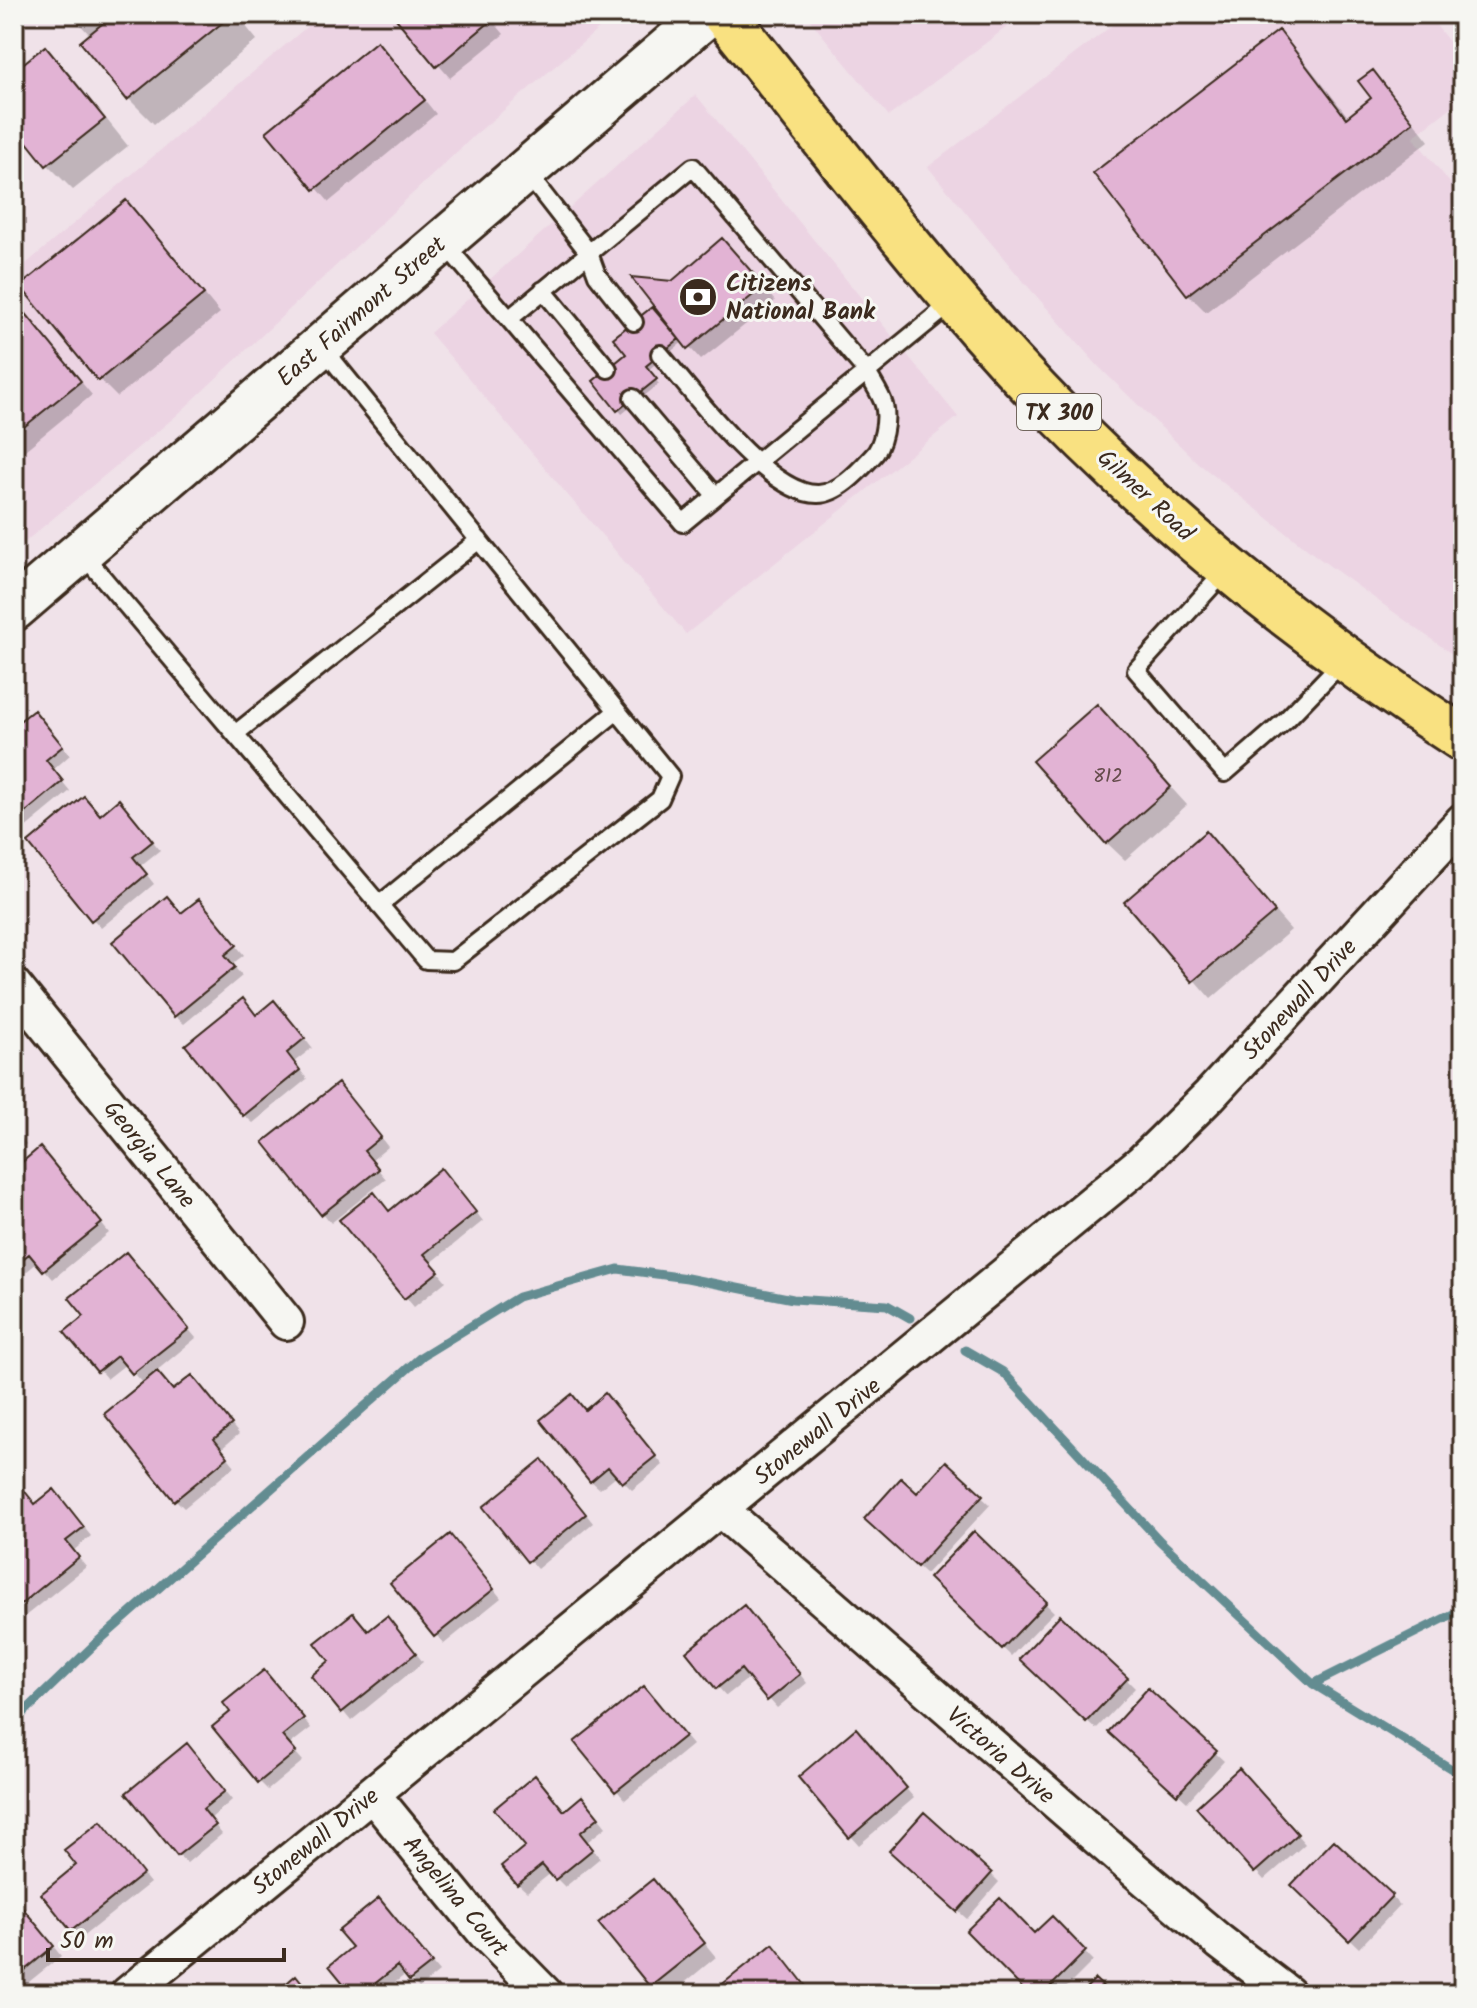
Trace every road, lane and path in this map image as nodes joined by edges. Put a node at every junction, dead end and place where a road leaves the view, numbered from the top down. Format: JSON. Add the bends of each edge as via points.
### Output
{"nodes":[{"id":1,"x":708,"y":14,"type":"edge"},
{"id":2,"x":724,"y":14,"type":"edge"},
{"id":3,"x":525,"y":170,"type":"junction"},
{"id":4,"x":443,"y":242,"type":"junction"},
{"id":5,"x":589,"y":253,"type":"junction"},
{"id":6,"x":543,"y":290,"type":"junction"},
{"id":7,"x":956,"y":299,"type":"junction"},
{"id":8,"x":509,"y":319,"type":"junction"},
{"id":9,"x":634,"y":322,"type":"dead end"},
{"id":10,"x":321,"y":346,"type":"junction"},
{"id":11,"x":660,"y":354,"type":"dead end"},
{"id":12,"x":608,"y":369,"type":"dead end"},
{"id":13,"x":867,"y":372,"type":"junction"},
{"id":14,"x":633,"y":398,"type":"dead end"},
{"id":15,"x":755,"y":464,"type":"junction"},
{"id":16,"x":716,"y":496,"type":"junction"},
{"id":17,"x":479,"y":540,"type":"junction"},
{"id":18,"x":81,"y":551,"type":"junction"},
{"id":19,"x":1229,"y":568,"type":"junction"},
{"id":20,"x":14,"y":609,"type":"edge"},
{"id":21,"x":1345,"y":659,"type":"junction"},
{"id":22,"x":617,"y":711,"type":"junction"},
{"id":23,"x":1457,"y":727,"type":"edge"},
{"id":24,"x":235,"y":734,"type":"junction"},
{"id":25,"x":1463,"y":821,"type":"edge"},
{"id":26,"x":379,"y":905,"type":"junction"},
{"id":27,"x":14,"y":986,"type":"edge"},
{"id":28,"x":286,"y":1322,"type":"dead end"},
{"id":29,"x":721,"y":1510,"type":"junction"},
{"id":30,"x":372,"y":1794,"type":"junction"},
{"id":31,"x":128,"y":1994,"type":"edge"},
{"id":32,"x":545,"y":1994,"type":"edge"},
{"id":33,"x":1288,"y":1994,"type":"edge"}],
"edges":[{"from":1,"to":3,"type":"street","name":"East Fairmont Street"},
{"from":2,"to":7,"type":"main road","name":"Gilmer Road","number":"TX 300"},
{"from":3,"to":4,"type":"street","name":"East Fairmont Street"},
{"from":3,"to":5,"type":"lane"},
{"from":4,"to":8,"type":"lane"},
{"from":4,"to":10,"type":"street","name":"East Fairmont Street"},
{"from":5,"to":6,"type":"lane"},
{"from":5,"to":9,"type":"lane","via":[[597,275]]},
{"from":5,"to":13,"type":"lane","via":[[693,167]]},
{"from":6,"to":8,"type":"lane"},
{"from":6,"to":12,"type":"lane"},
{"from":7,"to":13,"type":"lane"},
{"from":7,"to":19,"type":"main road","name":"Gilmer Road","number":"TX 300","via":[[1063,417]]},
{"from":8,"to":16,"type":"lane","via":[[683,523]]},
{"from":10,"to":17,"type":"lane"},
{"from":10,"to":18,"type":"street","name":"East Fairmont Street"},
{"from":11,"to":15,"type":"lane"},
{"from":13,"to":15,"type":"lane"},
{"from":13,"to":15,"type":"lane","via":[[884,405],[885,425],[876,454],[837,489],[818,494],[800,490]]},
{"from":14,"to":16,"type":"lane"},
{"from":15,"to":16,"type":"lane"},
{"from":17,"to":22,"type":"lane"},
{"from":17,"to":24,"type":"lane"},
{"from":18,"to":20,"type":"street","name":"East Fairmont Street"},
{"from":18,"to":24,"type":"lane"},
{"from":19,"to":21,"type":"main road","name":"Gilmer Road","number":"TX 300"},
{"from":19,"to":21,"type":"lane","via":[[1136,670],[1225,773]]},
{"from":21,"to":23,"type":"main road","name":"Gilmer Road","number":"TX 300"},
{"from":22,"to":26,"type":"lane"},
{"from":22,"to":26,"type":"lane","via":[[670,776],[660,799],[453,961],[426,960]]},
{"from":24,"to":26,"type":"lane"},
{"from":25,"to":29,"type":"street","name":"Stonewall Drive","via":[[1141,1163]]},
{"from":27,"to":28,"type":"street","name":"Georgia Lane"},
{"from":29,"to":30,"type":"street","name":"Stonewall Drive"},
{"from":29,"to":33,"type":"street","name":"Victoria Drive","via":[[1118,1856]]},
{"from":30,"to":31,"type":"street","name":"Stonewall Drive"},
{"from":30,"to":32,"type":"street","name":"Angelina Court","via":[[487,1935]]}]}
